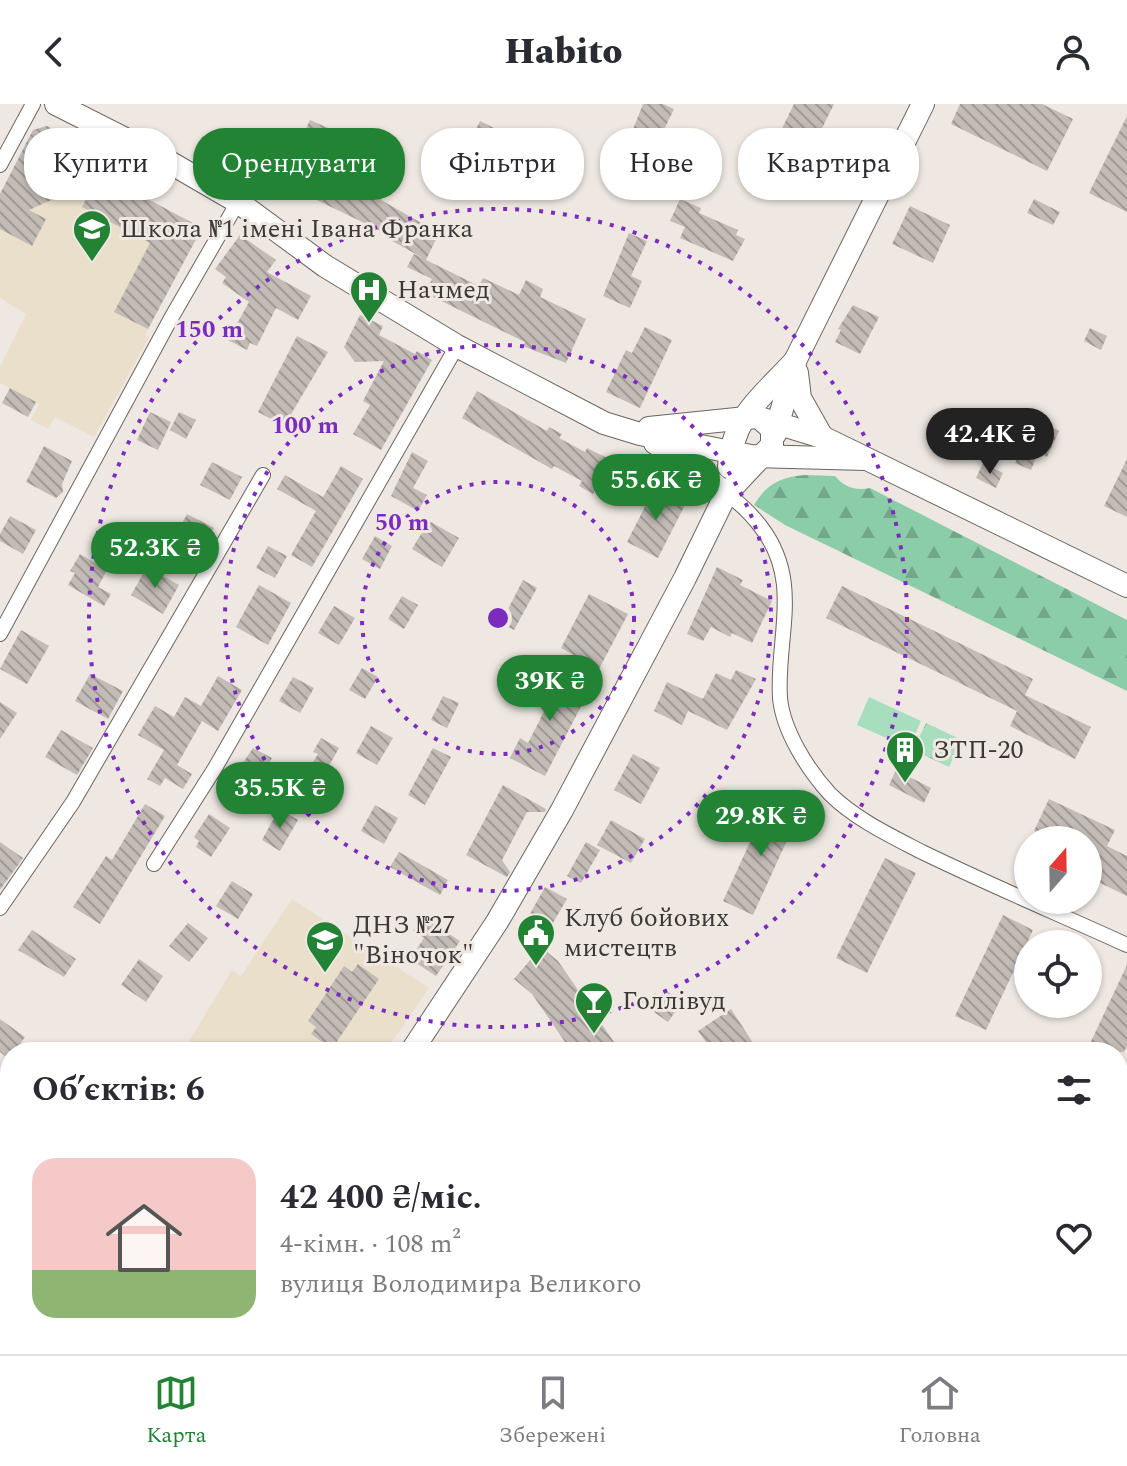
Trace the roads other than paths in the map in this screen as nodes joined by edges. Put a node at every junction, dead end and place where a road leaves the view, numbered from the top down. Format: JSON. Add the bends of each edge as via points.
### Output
{"nodes":[{"id":1,"x":33,"y":104,"type":"edge"},
{"id":2,"x":56,"y":104,"type":"edge"},
{"id":3,"x":923,"y":104,"type":"edge"},
{"id":4,"x":0,"y":165,"type":"edge"},
{"id":5,"x":238,"y":202,"type":"junction"},
{"id":6,"x":457,"y":346,"type":"junction"},
{"id":7,"x":796,"y":359,"type":"junction"},
{"id":8,"x":630,"y":431,"type":"junction"},
{"id":9,"x":752,"y":434,"type":"junction"},
{"id":10,"x":822,"y":437,"type":"junction"},
{"id":11,"x":866,"y":459,"type":"junction"},
{"id":12,"x":263,"y":475,"type":"dead end"},
{"id":13,"x":726,"y":494,"type":"junction"},
{"id":14,"x":1127,"y":586,"type":"edge"},
{"id":15,"x":0,"y":634,"type":"edge"},
{"id":16,"x":154,"y":864,"type":"dead end"},
{"id":17,"x":0,"y":908,"type":"edge"},
{"id":18,"x":1127,"y":945,"type":"edge"},
{"id":19,"x":418,"y":1042,"type":"edge"}],
"edges":[{"from":1,"to":4,"type":"street"},
{"from":2,"to":5,"type":"main road"},
{"from":3,"to":7,"type":"main road"},
{"from":5,"to":6,"type":"main road","via":[[325,266]]},
{"from":5,"to":15,"type":"street"},
{"from":6,"to":8,"type":"main road","via":[[604,423]]},
{"from":6,"to":16,"type":"street","via":[[215,768]]},
{"from":7,"to":9,"type":"main road"},
{"from":7,"to":9,"type":"main road"},
{"from":7,"to":10,"type":"main road","via":[[800,398]]},
{"from":8,"to":9,"type":"main road"},
{"from":8,"to":9,"type":"main road","via":[[670,427]]},
{"from":8,"to":13,"type":"main road","via":[[691,464]]},
{"from":9,"to":10,"type":"main road"},
{"from":9,"to":11,"type":"main road"},
{"from":9,"to":13,"type":"main road"},
{"from":10,"to":11,"type":"main road"},
{"from":11,"to":14,"type":"main road"},
{"from":12,"to":17,"type":"street","via":[[73,802]]},
{"from":13,"to":18,"type":"street","via":[[765,532],[783,571],[782,707],[804,758],[830,794],[903,842]]},
{"from":13,"to":19,"type":"main road","via":[[562,810]]}]}
